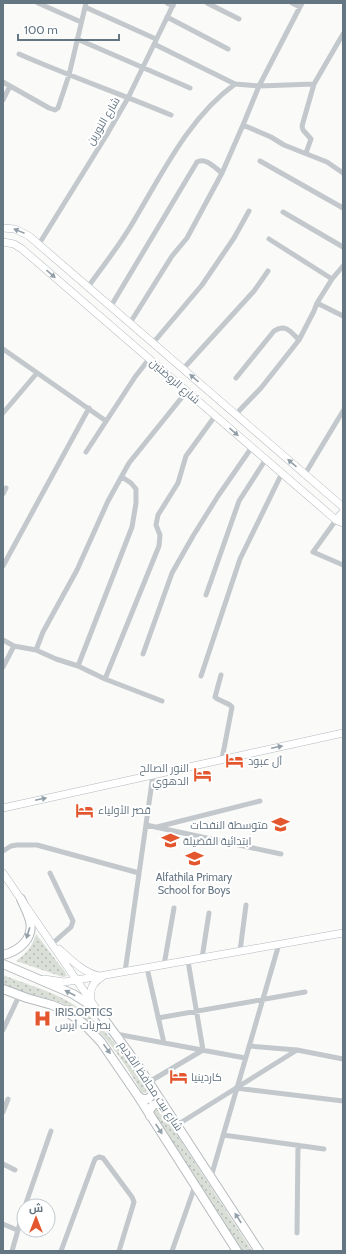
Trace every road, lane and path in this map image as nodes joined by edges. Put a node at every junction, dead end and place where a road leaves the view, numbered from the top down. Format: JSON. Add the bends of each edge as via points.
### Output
{"nodes":[{"id":1,"x":38,"y":3,"type":"edge"},
{"id":2,"x":167,"y":3,"type":"edge"},
{"id":3,"x":207,"y":3,"type":"edge"},
{"id":4,"x":292,"y":3,"type":"edge"},
{"id":5,"x":173,"y":4,"type":"edge"},
{"id":6,"x":85,"y":5,"type":"edge"},
{"id":7,"x":301,"y":5,"type":"edge"},
{"id":8,"x":167,"y":17,"type":"junction"},
{"id":9,"x":239,"y":19,"type":"dead end"},
{"id":10,"x":81,"y":22,"type":"junction"},
{"id":11,"x":343,"y":34,"type":"edge"},
{"id":12,"x":77,"y":39,"type":"junction"},
{"id":13,"x":155,"y":41,"type":"junction"},
{"id":14,"x":228,"y":49,"type":"dead end"},
{"id":15,"x":19,"y":54,"type":"dead end"},
{"id":16,"x":142,"y":68,"type":"junction"},
{"id":17,"x":69,"y":75,"type":"junction"},
{"id":18,"x":3,"y":82,"type":"edge"},
{"id":19,"x":235,"y":84,"type":"junction"},
{"id":20,"x":314,"y":84,"type":"junction"},
{"id":21,"x":10,"y":86,"type":"junction"},
{"id":22,"x":259,"y":86,"type":"junction"},
{"id":23,"x":190,"y":88,"type":"dead end"},
{"id":24,"x":128,"y":98,"type":"junction"},
{"id":25,"x":3,"y":100,"type":"edge"},
{"id":26,"x":171,"y":115,"type":"dead end"},
{"id":27,"x":243,"y":125,"type":"junction"},
{"id":28,"x":306,"y":153,"type":"junction"},
{"id":29,"x":260,"y":161,"type":"dead end"},
{"id":30,"x":343,"y":172,"type":"edge"},
{"id":31,"x":222,"y":173,"type":"junction"},
{"id":32,"x":343,"y":208,"type":"edge"},
{"id":33,"x":249,"y":211,"type":"dead end"},
{"id":34,"x":283,"y":212,"type":"dead end"},
{"id":35,"x":3,"y":228,"type":"edge"},
{"id":36,"x":269,"y":239,"type":"dead end"},
{"id":37,"x":3,"y":242,"type":"edge"},
{"id":38,"x":39,"y":244,"type":"junction"},
{"id":39,"x":343,"y":247,"type":"edge"},
{"id":40,"x":343,"y":266,"type":"edge"},
{"id":41,"x":268,"y":271,"type":"dead end"},
{"id":42,"x":332,"y":279,"type":"junction"},
{"id":43,"x":88,"y":287,"type":"junction"},
{"id":44,"x":317,"y":303,"type":"junction"},
{"id":45,"x":110,"y":306,"type":"junction"},
{"id":46,"x":343,"y":316,"type":"edge"},
{"id":47,"x":130,"y":323,"type":"junction"},
{"id":48,"x":299,"y":340,"type":"junction"},
{"id":49,"x":153,"y":343,"type":"junction"},
{"id":50,"x":3,"y":349,"type":"edge"},
{"id":51,"x":149,"y":359,"type":"junction"},
{"id":52,"x":183,"y":369,"type":"junction"},
{"id":53,"x":37,"y":373,"type":"junction"},
{"id":54,"x":236,"y":378,"type":"dead end"},
{"id":55,"x":187,"y":391,"type":"junction"},
{"id":56,"x":89,"y":408,"type":"junction"},
{"id":57,"x":343,"y":411,"type":"edge"},
{"id":58,"x":3,"y":413,"type":"edge"},
{"id":59,"x":236,"y":414,"type":"junction"},
{"id":60,"x":215,"y":416,"type":"junction"},
{"id":61,"x":106,"y":421,"type":"junction"},
{"id":62,"x":252,"y":447,"type":"junction"},
{"id":63,"x":86,"y":452,"type":"dead end"},
{"id":64,"x":266,"y":459,"type":"junction"},
{"id":65,"x":282,"y":473,"type":"junction"},
{"id":66,"x":305,"y":474,"type":"junction"},
{"id":67,"x":122,"y":477,"type":"junction"},
{"id":68,"x":6,"y":488,"type":"dead end"},
{"id":69,"x":3,"y":494,"type":"edge"},
{"id":70,"x":343,"y":507,"type":"edge"},
{"id":71,"x":343,"y":512,"type":"edge"},
{"id":72,"x":340,"y":522,"type":"edge"},
{"id":73,"x":343,"y":565,"type":"edge"},
{"id":74,"x":3,"y":566,"type":"edge"},
{"id":75,"x":206,"y":595,"type":"dead end"},
{"id":76,"x":3,"y":640,"type":"edge"},
{"id":77,"x":14,"y":646,"type":"junction"},
{"id":78,"x":36,"y":650,"type":"junction"},
{"id":79,"x":143,"y":654,"type":"dead end"},
{"id":80,"x":78,"y":666,"type":"junction"},
{"id":81,"x":3,"y":667,"type":"edge"},
{"id":82,"x":221,"y":675,"type":"dead end"},
{"id":83,"x":201,"y":676,"type":"dead end"},
{"id":84,"x":105,"y":679,"type":"junction"},
{"id":85,"x":162,"y":701,"type":"dead end"},
{"id":86,"x":343,"y":733,"type":"edge"},
{"id":87,"x":222,"y":759,"type":"junction"},
{"id":88,"x":153,"y":775,"type":"junction"},
{"id":89,"x":260,"y":801,"type":"dead end"},
{"id":90,"x":3,"y":808,"type":"edge"},
{"id":91,"x":146,"y":825,"type":"junction"},
{"id":92,"x":156,"y":827,"type":"junction"},
{"id":93,"x":3,"y":851,"type":"edge"},
{"id":94,"x":281,"y":854,"type":"dead end"},
{"id":95,"x":3,"y":873,"type":"edge"},
{"id":96,"x":50,"y":873,"type":"dead end"},
{"id":97,"x":139,"y":873,"type":"junction"},
{"id":98,"x":21,"y":900,"type":"junction"},
{"id":99,"x":246,"y":905,"type":"dead end"},
{"id":100,"x":174,"y":908,"type":"dead end"},
{"id":101,"x":209,"y":913,"type":"dead end"},
{"id":102,"x":343,"y":933,"type":"edge"},
{"id":103,"x":46,"y":936,"type":"junction"},
{"id":104,"x":53,"y":943,"type":"junction"},
{"id":105,"x":279,"y":944,"type":"junction"},
{"id":106,"x":240,"y":951,"type":"junction"},
{"id":107,"x":3,"y":955,"type":"edge"},
{"id":108,"x":202,"y":958,"type":"junction"},
{"id":109,"x":188,"y":961,"type":"junction"},
{"id":110,"x":3,"y":964,"type":"edge"},
{"id":111,"x":164,"y":965,"type":"junction"},
{"id":112,"x":147,"y":968,"type":"junction"},
{"id":113,"x":125,"y":972,"type":"junction"},
{"id":114,"x":104,"y":976,"type":"junction"},
{"id":115,"x":35,"y":977,"type":"junction"},
{"id":116,"x":77,"y":980,"type":"junction"},
{"id":117,"x":3,"y":989,"type":"edge"},
{"id":118,"x":305,"y":992,"type":"dead end"},
{"id":119,"x":19,"y":996,"type":"junction"},
{"id":120,"x":262,"y":1000,"type":"junction"},
{"id":121,"x":92,"y":1002,"type":"junction"},
{"id":122,"x":197,"y":1012,"type":"junction"},
{"id":123,"x":101,"y":1016,"type":"junction"},
{"id":124,"x":158,"y":1018,"type":"junction"},
{"id":125,"x":3,"y":1030,"type":"edge"},
{"id":126,"x":116,"y":1034,"type":"junction"},
{"id":127,"x":164,"y":1043,"type":"junction"},
{"id":128,"x":249,"y":1046,"type":"junction"},
{"id":129,"x":203,"y":1050,"type":"junction"},
{"id":130,"x":297,"y":1050,"type":"junction"},
{"id":131,"x":245,"y":1058,"type":"junction"},
{"id":132,"x":343,"y":1058,"type":"edge"},
{"id":133,"x":151,"y":1085,"type":"junction"},
{"id":134,"x":236,"y":1088,"type":"junction"},
{"id":135,"x":138,"y":1096,"type":"junction"},
{"id":136,"x":8,"y":1099,"type":"dead end"},
{"id":137,"x":343,"y":1101,"type":"edge"},
{"id":138,"x":164,"y":1106,"type":"junction"},
{"id":139,"x":3,"y":1112,"type":"edge"},
{"id":140,"x":150,"y":1116,"type":"junction"},
{"id":141,"x":177,"y":1125,"type":"junction"},
{"id":142,"x":50,"y":1131,"type":"dead end"},
{"id":143,"x":223,"y":1135,"type":"junction"},
{"id":144,"x":298,"y":1145,"type":"junction"},
{"id":145,"x":324,"y":1149,"type":"dead end"},
{"id":146,"x":3,"y":1164,"type":"edge"},
{"id":147,"x":15,"y":1170,"type":"dead end"},
{"id":148,"x":211,"y":1177,"type":"junction"},
{"id":149,"x":195,"y":1186,"type":"junction"},
{"id":150,"x":27,"y":1198,"type":"edge"},
{"id":151,"x":3,"y":1224,"type":"edge"},
{"id":152,"x":16,"y":1230,"type":"edge"},
{"id":153,"x":16,"y":1234,"type":"edge"},
{"id":154,"x":297,"y":1234,"type":"dead end"},
{"id":155,"x":12,"y":1251,"type":"edge"},
{"id":156,"x":61,"y":1251,"type":"edge"},
{"id":157,"x":119,"y":1251,"type":"edge"},
{"id":158,"x":172,"y":1251,"type":"edge"},
{"id":159,"x":237,"y":1251,"type":"edge"},
{"id":160,"x":259,"y":1251,"type":"edge"}],
"edges":[{"from":1,"to":10,"type":"street"},
{"from":2,"to":5,"type":"street"},
{"from":3,"to":9,"type":"street"},
{"from":4,"to":7,"type":"street"},
{"from":5,"to":8,"type":"street","name":"شارع النورين"},
{"from":6,"to":10,"type":"street"},
{"from":6,"to":13,"type":"street"},
{"from":7,"to":22,"type":"street"},
{"from":8,"to":13,"type":"street","name":"شارع النورين"},
{"from":8,"to":14,"type":"street"},
{"from":10,"to":12,"type":"street"},
{"from":11,"to":20,"type":"street"},
{"from":12,"to":16,"type":"street"},
{"from":12,"to":17,"type":"street"},
{"from":13,"to":16,"type":"street","name":"شارع النورين"},
{"from":13,"to":19,"type":"street"},
{"from":15,"to":17,"type":"street"},
{"from":16,"to":23,"type":"street"},
{"from":16,"to":24,"type":"street","name":"شارع النورين"},
{"from":17,"to":21,"type":"street","via":[[61,101],[54,110]]},
{"from":17,"to":24,"type":"street"},
{"from":18,"to":21,"type":"street"},
{"from":19,"to":22,"type":"street"},
{"from":19,"to":43,"type":"street","via":[[198,119],[168,162],[131,226]]},
{"from":20,"to":22,"type":"street"},
{"from":20,"to":28,"type":"street","via":[[302,126],[311,139]]},
{"from":21,"to":25,"type":"street"},
{"from":22,"to":27,"type":"street"},
{"from":24,"to":26,"type":"street"},
{"from":24,"to":38,"type":"street","name":"شارع النورين"},
{"from":27,"to":28,"type":"street"},
{"from":27,"to":31,"type":"street"},
{"from":28,"to":30,"type":"street"},
{"from":29,"to":32,"type":"street"},
{"from":31,"to":45,"type":"street","via":[[204,160],[197,162]]},
{"from":31,"to":47,"type":"street","via":[[187,238],[172,256]]},
{"from":33,"to":49,"type":"street","via":[[202,285]]},
{"from":34,"to":39,"type":"street"},
{"from":38,"to":35,"type":"main road","name":"شارع الروضتين","one_way":true,"via":[[20,230]]},
{"from":36,"to":42,"type":"street"},
{"from":37,"to":51,"type":"main road","name":"شارع الروضتين","one_way":true,"via":[[22,249]]},
{"from":38,"to":43,"type":"main road","name":"شارع الروضتين"},
{"from":40,"to":42,"type":"street"},
{"from":41,"to":52,"type":"street","via":[[254,291]]},
{"from":42,"to":44,"type":"street"},
{"from":43,"to":45,"type":"main road","name":"شارع الروضتين"},
{"from":44,"to":46,"type":"street"},
{"from":44,"to":48,"type":"street"},
{"from":45,"to":47,"type":"main road","name":"شارع الروضتين"},
{"from":47,"to":49,"type":"main road","name":"شارع الروضتين"},
{"from":48,"to":54,"type":"street","via":[[288,329],[279,328],[274,331]]},
{"from":48,"to":59,"type":"street","via":[[261,388]]},
{"from":49,"to":52,"type":"main road","name":"شارع الروضتين"},
{"from":50,"to":53,"type":"street"},
{"from":51,"to":55,"type":"main road","name":"شارع الروضتين"},
{"from":51,"to":61,"type":"street"},
{"from":59,"to":52,"type":"main road","name":"شارع الروضتين","one_way":true},
{"from":53,"to":56,"type":"street"},
{"from":53,"to":58,"type":"street"},
{"from":55,"to":60,"type":"main road","name":"شارع الروضتين"},
{"from":55,"to":67,"type":"street","via":[[130,463]]},
{"from":56,"to":61,"type":"street"},
{"from":56,"to":74,"type":"street"},
{"from":57,"to":66,"type":"street"},
{"from":66,"to":59,"type":"main road","name":"شارع الروضتين","one_way":true},
{"from":60,"to":62,"type":"main road","name":"شارع الروضتين","one_way":true},
{"from":60,"to":84,"type":"street","via":[[186,456],[178,482],[158,515],[156,525],[160,535],[159,546]]},
{"from":61,"to":63,"type":"street"},
{"from":62,"to":64,"type":"main road","name":"شارع الروضتين"},
{"from":62,"to":79,"type":"street","via":[[218,496],[172,573]]},
{"from":64,"to":65,"type":"main road","name":"شارع الروضتين"},
{"from":64,"to":75,"type":"street","via":[[239,501]]},
{"from":65,"to":72,"type":"main road","name":"شارع الروضتين"},
{"from":65,"to":83,"type":"street","via":[[240,559]]},
{"from":66,"to":70,"type":"main road","name":"شارع الروضتين"},
{"from":67,"to":78,"type":"street"},
{"from":67,"to":80,"type":"street","via":[[136,489],[132,527]]},
{"from":68,"to":69,"type":"street"},
{"from":71,"to":72,"type":"main road"},
{"from":72,"to":73,"type":"street","via":[[313,552]]},
{"from":76,"to":77,"type":"street"},
{"from":77,"to":78,"type":"street"},
{"from":77,"to":81,"type":"street"},
{"from":78,"to":80,"type":"street"},
{"from":80,"to":84,"type":"street"},
{"from":82,"to":87,"type":"street","via":[[215,697],[232,708]]},
{"from":84,"to":85,"type":"street"},
{"from":87,"to":86,"type":"main road","one_way":true},
{"from":87,"to":88,"type":"main road"},
{"from":90,"to":88,"type":"main road","one_way":true},
{"from":88,"to":91,"type":"street"},
{"from":89,"to":92,"type":"street"},
{"from":91,"to":92,"type":"street"},
{"from":91,"to":97,"type":"street"},
{"from":92,"to":94,"type":"street"},
{"from":93,"to":97,"type":"street","via":[[11,846],[37,845]]},
{"from":95,"to":98,"type":"main road"},
{"from":96,"to":104,"type":"street","via":[[73,921],[71,927]]},
{"from":97,"to":113,"type":"street"},
{"from":98,"to":103,"type":"main road"},
{"from":98,"to":107,"type":"main road","one_way":true,"via":[[30,920],[30,932],[22,945]]},
{"from":99,"to":106,"type":"street"},
{"from":100,"to":111,"type":"street"},
{"from":101,"to":108,"type":"street"},
{"from":102,"to":105,"type":"main road"},
{"from":103,"to":104,"type":"main road"},
{"from":103,"to":116,"type":"main road"},
{"from":104,"to":114,"type":"main road","via":[[82,968]]},
{"from":105,"to":106,"type":"main road"},
{"from":105,"to":120,"type":"street"},
{"from":106,"to":108,"type":"main road"},
{"from":108,"to":109,"type":"main road"},
{"from":109,"to":111,"type":"main road"},
{"from":109,"to":122,"type":"street"},
{"from":110,"to":115,"type":"main road","name":"شارع بيت محافظ القديم"},
{"from":111,"to":112,"type":"main road"},
{"from":112,"to":113,"type":"main road"},
{"from":112,"to":124,"type":"street"},
{"from":113,"to":114,"type":"main road"},
{"from":114,"to":116,"type":"main road"},
{"from":114,"to":121,"type":"main road","via":[[92,986]]},
{"from":115,"to":116,"type":"main road","via":[[57,981]]},
{"from":123,"to":115,"type":"main road","name":"شارع بيت محافظ القديم","one_way":true,"via":[[73,994]]},
{"from":116,"to":121,"type":"main road"},
{"from":117,"to":119,"type":"main road","name":"شارع بيت محافظ القديم"},
{"from":118,"to":120,"type":"street"},
{"from":119,"to":125,"type":"street"},
{"from":119,"to":135,"type":"main road","name":"شارع بيت محافظ القديم","one_way":true,"via":[[59,1007],[83,1023],[102,1042]]},
{"from":120,"to":122,"type":"street"},
{"from":120,"to":128,"type":"street"},
{"from":121,"to":123,"type":"main road"},
{"from":122,"to":124,"type":"street"},
{"from":122,"to":129,"type":"street"},
{"from":123,"to":126,"type":"main road","name":"شارع بيت محافظ القديم"},
{"from":124,"to":127,"type":"street"},
{"from":126,"to":127,"type":"street"},
{"from":126,"to":133,"type":"main road","name":"شارع بيت محافظ القديم"},
{"from":127,"to":129,"type":"street"},
{"from":128,"to":130,"type":"street"},
{"from":128,"to":131,"type":"street"},
{"from":129,"to":131,"type":"street"},
{"from":129,"to":133,"type":"street"},
{"from":130,"to":132,"type":"street"},
{"from":130,"to":134,"type":"street"},
{"from":131,"to":134,"type":"street"},
{"from":133,"to":135,"type":"main road","via":[[153,1094],[148,1099],[144,1100]]},
{"from":133,"to":138,"type":"main road","name":"شارع بيت محافظ القديم"},
{"from":134,"to":137,"type":"street"},
{"from":134,"to":141,"type":"street"},
{"from":134,"to":143,"type":"street"},
{"from":135,"to":140,"type":"main road","name":"شارع بيت محافظ القديم"},
{"from":136,"to":139,"type":"street"},
{"from":138,"to":140,"type":"main road","via":[[160,1103],[153,1105],[149,1111]]},
{"from":138,"to":141,"type":"main road","name":"شارع بيت محافظ القديم"},
{"from":140,"to":149,"type":"main road","name":"شارع بيت محافظ القديم","one_way":true},
{"from":141,"to":148,"type":"main road","name":"شارع بيت محافظ القديم"},
{"from":142,"to":150,"type":"street"},
{"from":143,"to":144,"type":"street"},
{"from":143,"to":148,"type":"street"},
{"from":144,"to":145,"type":"street"},
{"from":144,"to":154,"type":"street"},
{"from":146,"to":147,"type":"street"},
{"from":160,"to":148,"type":"main road","name":"شارع بيت محافظ القديم","one_way":true},
{"from":149,"to":158,"type":"street"},
{"from":149,"to":159,"type":"main road","name":"شارع بيت محافظ القديم"},
{"from":151,"to":152,"type":"street"},
{"from":153,"to":155,"type":"street"},
{"from":156,"to":157,"type":"street","via":[[95,1159],[99,1156],[134,1202]]}]}
